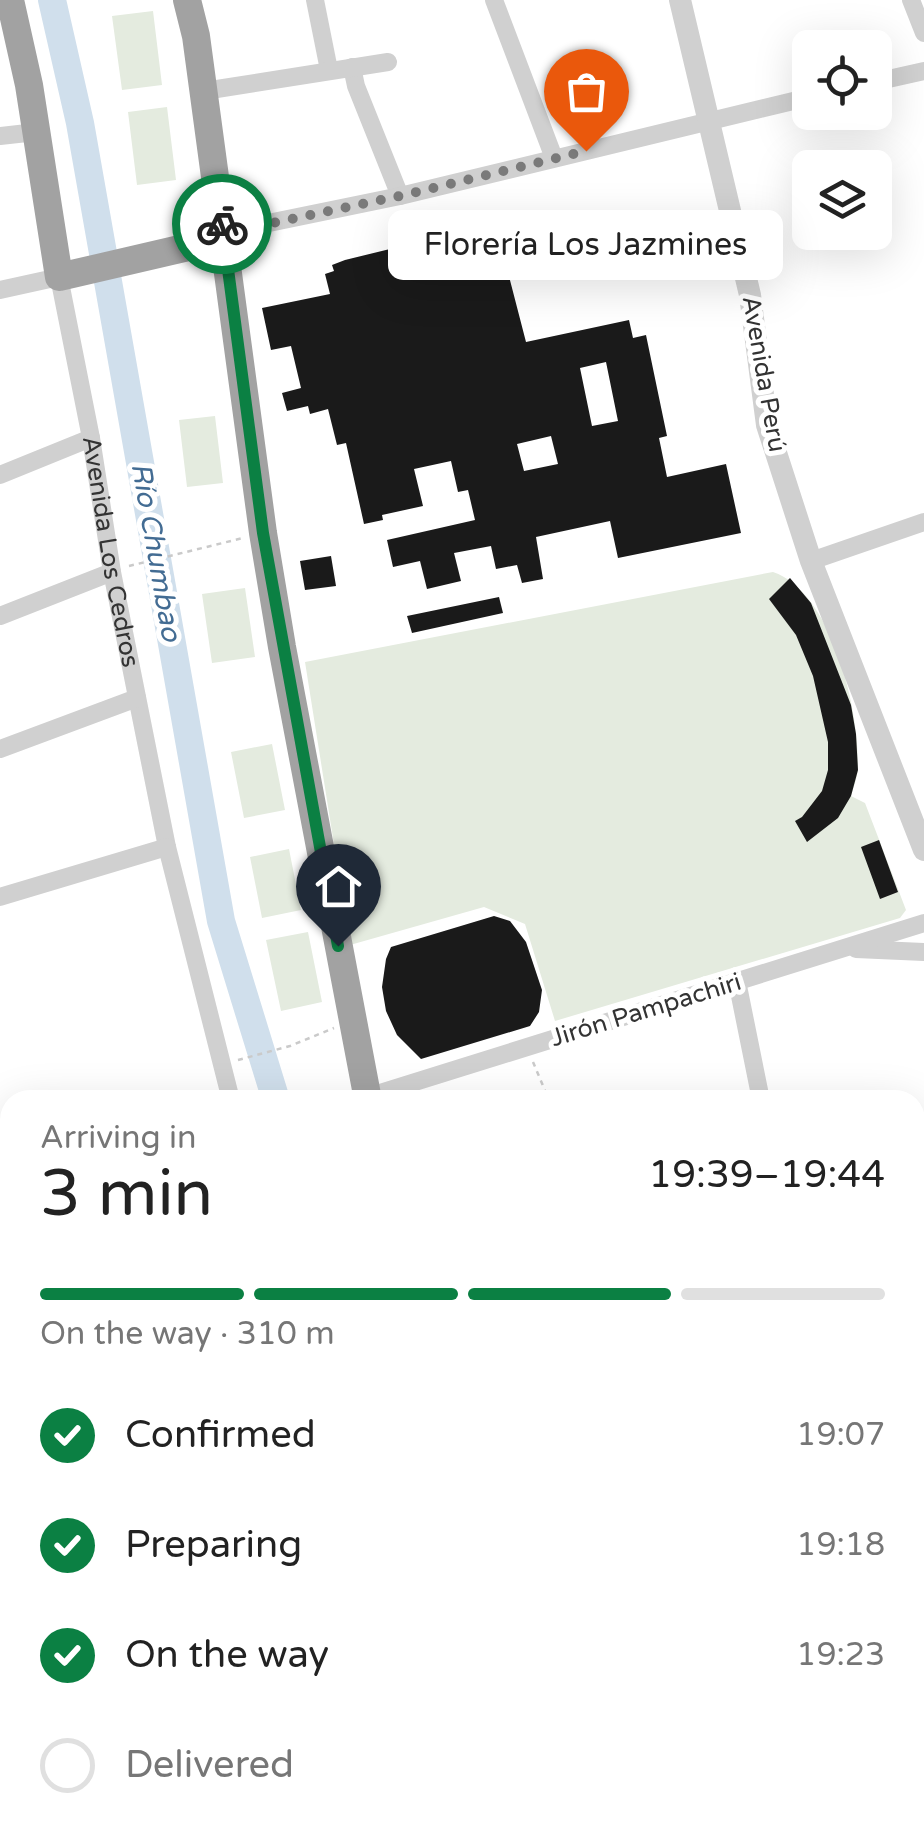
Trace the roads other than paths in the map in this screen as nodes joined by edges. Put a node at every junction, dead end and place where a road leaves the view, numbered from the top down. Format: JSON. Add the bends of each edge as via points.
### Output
{"nodes":[{"id":1,"x":10,"y":0,"type":"edge"},
{"id":2,"x":186,"y":0,"type":"edge"},
{"id":3,"x":316,"y":0,"type":"edge"},
{"id":4,"x":494,"y":0,"type":"edge"},
{"id":5,"x":680,"y":0,"type":"edge"},
{"id":6,"x":911,"y":0,"type":"edge"},
{"id":7,"x":924,"y":33,"type":"edge"},
{"id":8,"x":388,"y":62,"type":"dead end"},
{"id":9,"x":352,"y":67,"type":"junction"},
{"id":10,"x":329,"y":70,"type":"junction"},
{"id":11,"x":924,"y":70,"type":"edge"},
{"id":12,"x":892,"y":78,"type":"edge"},
{"id":13,"x":204,"y":91,"type":"junction"},
{"id":14,"x":792,"y":101,"type":"edge"},
{"id":15,"x":711,"y":120,"type":"junction"},
{"id":16,"x":36,"y":132,"type":"junction"},
{"id":17,"x":0,"y":136,"type":"edge"},
{"id":18,"x":554,"y":158,"type":"junction"},
{"id":19,"x":400,"y":196,"type":"junction"},
{"id":20,"x":231,"y":230,"type":"junction"},
{"id":21,"x":64,"y":266,"type":"junction"},
{"id":22,"x":0,"y":290,"type":"edge"},
{"id":23,"x":91,"y":438,"type":"junction"},
{"id":24,"x":0,"y":475,"type":"edge"},
{"id":25,"x":924,"y":522,"type":"edge"},
{"id":26,"x":811,"y":560,"type":"junction"},
{"id":27,"x":112,"y":572,"type":"junction"},
{"id":28,"x":0,"y":616,"type":"edge"},
{"id":29,"x":137,"y":698,"type":"junction"},
{"id":30,"x":0,"y":749,"type":"edge"},
{"id":31,"x":167,"y":847,"type":"junction"},
{"id":32,"x":924,"y":850,"type":"edge"},
{"id":33,"x":0,"y":896,"type":"edge"},
{"id":34,"x":924,"y":923,"type":"edge"},
{"id":35,"x":840,"y":949,"type":"junction"},
{"id":36,"x":924,"y":952,"type":"edge"},
{"id":37,"x":737,"y":981,"type":"junction"},
{"id":38,"x":228,"y":1090,"type":"edge"},
{"id":39,"x":366,"y":1090,"type":"edge"},
{"id":40,"x":393,"y":1090,"type":"edge"},
{"id":41,"x":759,"y":1090,"type":"edge"}],
"edges":[{"from":1,"to":16,"type":"highway","name":"Avenida Los Cedros"},
{"from":2,"to":13,"type":"highway"},
{"from":3,"to":10,"type":"street"},
{"from":4,"to":18,"type":"street"},
{"from":5,"to":15,"type":"street","name":"Avenida Perú"},
{"from":6,"to":7,"type":"street"},
{"from":8,"to":9,"type":"street"},
{"from":9,"to":10,"type":"street"},
{"from":9,"to":19,"type":"street"},
{"from":10,"to":13,"type":"street"},
{"from":11,"to":12,"type":"street"},
{"from":13,"to":20,"type":"highway"},
{"from":14,"to":15,"type":"street"},
{"from":15,"to":18,"type":"street"},
{"from":15,"to":26,"type":"street","name":"Avenida Perú","via":[[750,296],[767,424]]},
{"from":16,"to":17,"type":"street"},
{"from":16,"to":21,"type":"highway","name":"Avenida Los Cedros"},
{"from":18,"to":19,"type":"street"},
{"from":19,"to":20,"type":"street"},
{"from":20,"to":21,"type":"highway"},
{"from":20,"to":39,"type":"highway","via":[[263,533]]},
{"from":21,"to":22,"type":"street"},
{"from":21,"to":23,"type":"street","name":"Avenida Los Cedros"},
{"from":23,"to":24,"type":"street"},
{"from":23,"to":27,"type":"street","name":"Avenida Los Cedros"},
{"from":25,"to":26,"type":"street"},
{"from":26,"to":32,"type":"street","name":"Avenida Perú"},
{"from":27,"to":28,"type":"street"},
{"from":27,"to":29,"type":"street","name":"Avenida Los Cedros"},
{"from":29,"to":30,"type":"street"},
{"from":29,"to":31,"type":"street","name":"Avenida Los Cedros"},
{"from":31,"to":33,"type":"street"},
{"from":31,"to":38,"type":"street","name":"Avenida Los Cedros"},
{"from":34,"to":35,"type":"street","name":"Jirón Pampachiri"},
{"from":35,"to":36,"type":"street"},
{"from":35,"to":37,"type":"street","name":"Jirón Pampachiri"},
{"from":37,"to":40,"type":"street","name":"Jirón Pampachiri"},
{"from":37,"to":41,"type":"street"}]}
